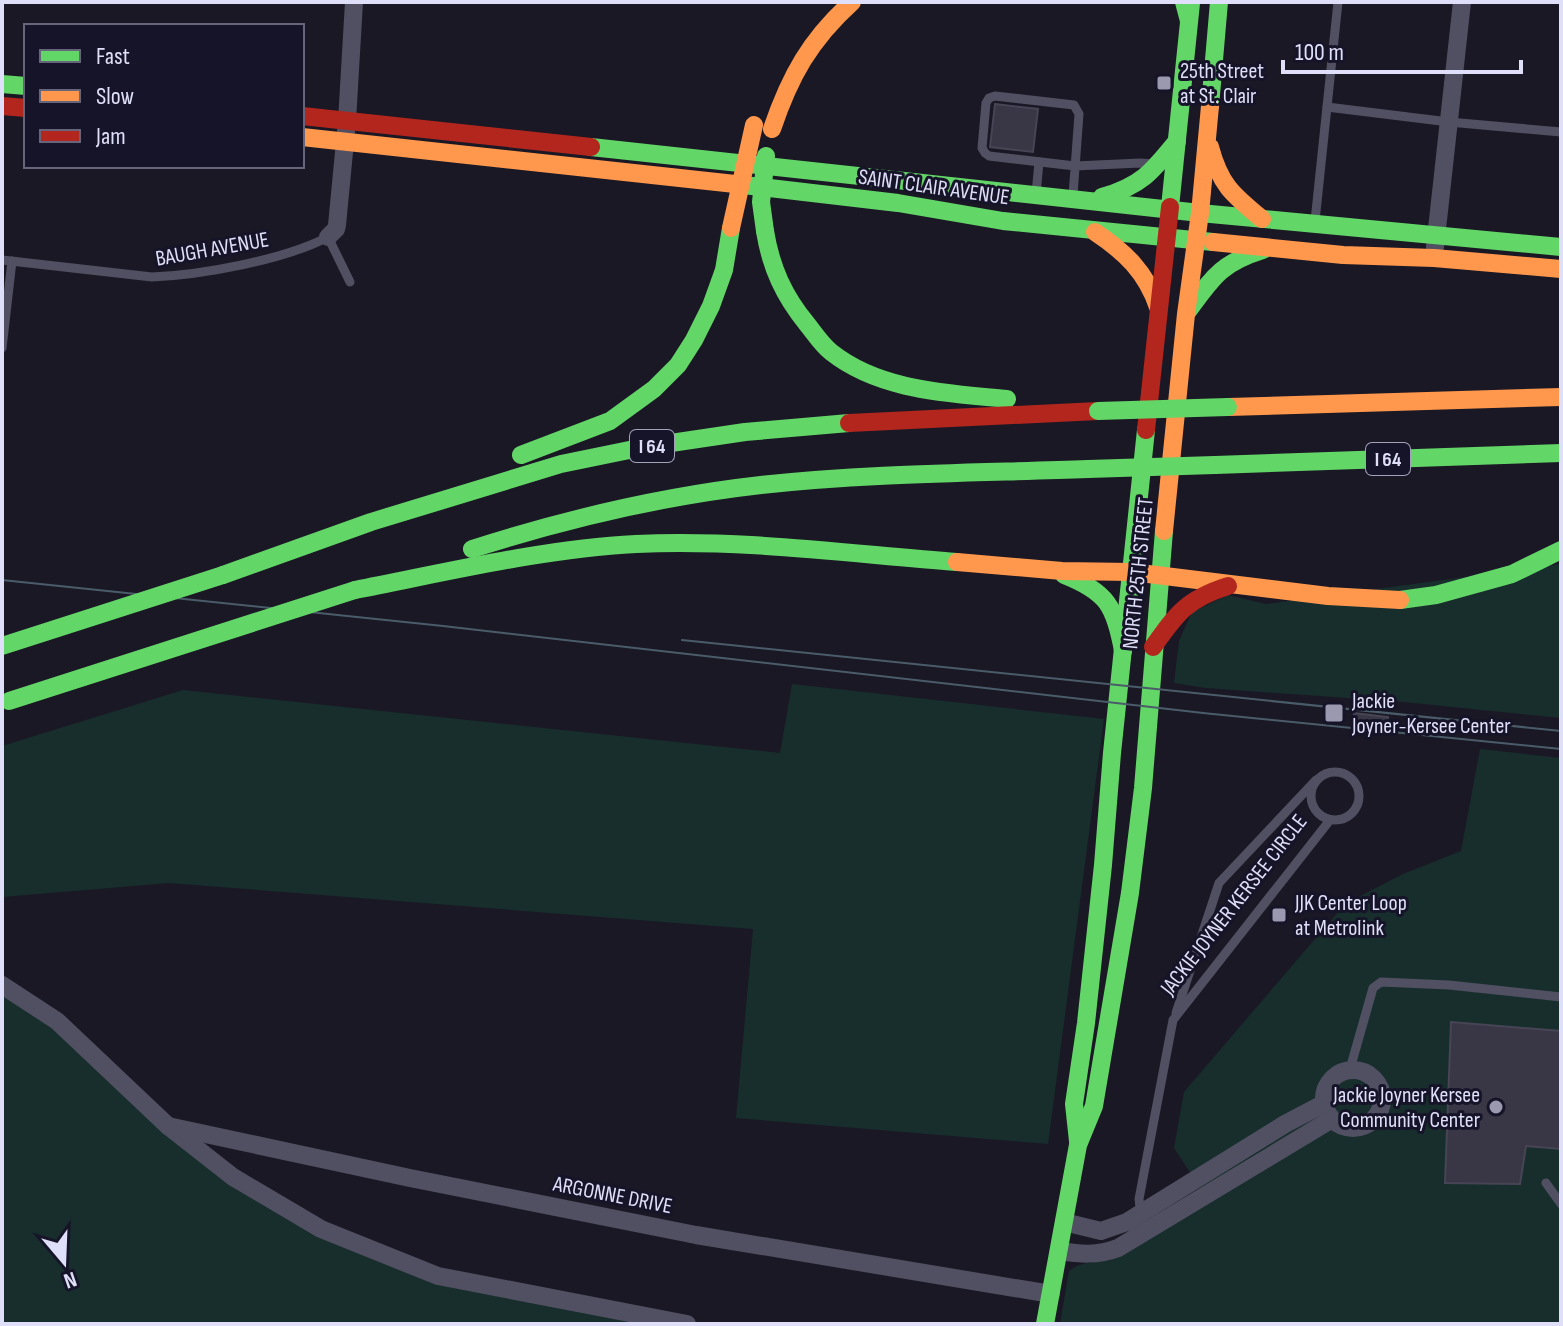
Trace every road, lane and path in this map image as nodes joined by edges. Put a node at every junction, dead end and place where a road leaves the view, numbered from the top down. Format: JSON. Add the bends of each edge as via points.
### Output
{"nodes":[{"id":1,"x":354,"y":2,"type":"edge"},
{"id":2,"x":852,"y":2,"type":"edge"},
{"id":3,"x":1184,"y":2,"type":"edge"},
{"id":4,"x":1219,"y":2,"type":"edge"},
{"id":5,"x":1338,"y":2,"type":"edge"},
{"id":6,"x":1462,"y":2,"type":"edge"},
{"id":7,"x":1190,"y":12,"type":"edge"},
{"id":8,"x":2,"y":84,"type":"edge"},
{"id":9,"x":24,"y":86,"type":"edge"},
{"id":10,"x":2,"y":106,"type":"edge"},
{"id":11,"x":1327,"y":107,"type":"junction"},
{"id":12,"x":24,"y":108,"type":"edge"},
{"id":13,"x":304,"y":116,"type":"edge"},
{"id":14,"x":347,"y":121,"type":"junction"},
{"id":15,"x":761,"y":122,"type":"junction"},
{"id":16,"x":1449,"y":122,"type":"junction"},
{"id":17,"x":1561,"y":132,"type":"edge"},
{"id":18,"x":1207,"y":136,"type":"junction"},
{"id":19,"x":304,"y":137,"type":"edge"},
{"id":20,"x":345,"y":141,"type":"junction"},
{"id":21,"x":1177,"y":141,"type":"junction"},
{"id":22,"x":1039,"y":162,"type":"junction"},
{"id":23,"x":1159,"y":164,"type":"junction"},
{"id":24,"x":1075,"y":166,"type":"junction"},
{"id":25,"x":1036,"y":195,"type":"junction"},
{"id":26,"x":1081,"y":200,"type":"junction"},
{"id":27,"x":1169,"y":209,"type":"junction"},
{"id":28,"x":1200,"y":213,"type":"junction"},
{"id":29,"x":1262,"y":219,"type":"junction"},
{"id":30,"x":1314,"y":224,"type":"junction"},
{"id":31,"x":1092,"y":230,"type":"junction"},
{"id":32,"x":1437,"y":234,"type":"junction"},
{"id":33,"x":328,"y":237,"type":"junction"},
{"id":34,"x":1167,"y":237,"type":"junction"},
{"id":35,"x":1196,"y":239,"type":"junction"},
{"id":36,"x":1273,"y":247,"type":"junction"},
{"id":37,"x":1561,"y":247,"type":"edge"},
{"id":38,"x":1434,"y":258,"type":"junction"},
{"id":39,"x":7,"y":261,"type":"edge"},
{"id":40,"x":1561,"y":269,"type":"edge"},
{"id":41,"x":350,"y":282,"type":"dead end"},
{"id":42,"x":1160,"y":311,"type":"junction"},
{"id":43,"x":1186,"y":314,"type":"junction"},
{"id":44,"x":2,"y":348,"type":"edge"},
{"id":45,"x":1561,"y":397,"type":"edge"},
{"id":46,"x":1098,"y":411,"type":"junction"},
{"id":47,"x":1561,"y":453,"type":"edge"},
{"id":48,"x":507,"y":460,"type":"dead end"},
{"id":49,"x":415,"y":489,"type":"dead end"},
{"id":50,"x":371,"y":522,"type":"junction"},
{"id":51,"x":1561,"y":550,"type":"edge"},
{"id":52,"x":1049,"y":570,"type":"junction"},
{"id":53,"x":1132,"y":572,"type":"junction"},
{"id":54,"x":1160,"y":576,"type":"junction"},
{"id":55,"x":1232,"y":584,"type":"junction"},
{"id":56,"x":355,"y":590,"type":"junction"},
{"id":57,"x":2,"y":646,"type":"edge"},
{"id":58,"x":1153,"y":647,"type":"junction"},
{"id":59,"x":1123,"y":651,"type":"junction"},
{"id":60,"x":6,"y":702,"type":"edge"},
{"id":61,"x":1316,"y":780,"type":"junction"},
{"id":62,"x":1330,"y":820,"type":"junction"},
{"id":63,"x":2,"y":985,"type":"edge"},
{"id":64,"x":1561,"y":997,"type":"edge"},
{"id":65,"x":1173,"y":1020,"type":"junction"},
{"id":66,"x":1350,"y":1069,"type":"junction"},
{"id":67,"x":1328,"y":1111,"type":"junction"},
{"id":68,"x":168,"y":1126,"type":"junction"},
{"id":69,"x":1078,"y":1145,"type":"junction"},
{"id":70,"x":1546,"y":1183,"type":"dead end"},
{"id":71,"x":1561,"y":1204,"type":"edge"},
{"id":72,"x":1140,"y":1213,"type":"junction"},
{"id":73,"x":1064,"y":1222,"type":"junction"},
{"id":74,"x":1144,"y":1233,"type":"junction"},
{"id":75,"x":1059,"y":1251,"type":"junction"},
{"id":76,"x":1051,"y":1294,"type":"junction"},
{"id":77,"x":687,"y":1324,"type":"edge"},
{"id":78,"x":1045,"y":1324,"type":"edge"}],
"edges":[{"from":1,"to":14,"type":"street"},
{"from":2,"to":15,"type":"main road","via":[[820,32],[799,61],[778,110]]},
{"from":3,"to":7,"type":"main road"},
{"from":4,"to":18,"type":"main road","name":"NORTH 25TH STREET"},
{"from":5,"to":11,"type":"lane"},
{"from":6,"to":16,"type":"street"},
{"from":7,"to":21,"type":"main road","name":"NORTH 25TH STREET"},
{"from":8,"to":9,"type":"main road"},
{"from":10,"to":12,"type":"main road"},
{"from":11,"to":16,"type":"lane"},
{"from":11,"to":30,"type":"lane"},
{"from":13,"to":14,"type":"main road","name":"SAINT CLAIR AVENUE"},
{"from":14,"to":20,"type":"street"},
{"from":14,"to":25,"type":"main road","name":"SAINT CLAIR AVENUE"},
{"from":15,"to":46,"type":"main road","bridge":true,"via":[[761,202],[775,277],[829,350],[856,369],[917,388]]},
{"from":15,"to":48,"type":"main road","bridge":true,"via":[[724,270],[678,365],[610,421]]},
{"from":16,"to":17,"type":"lane"},
{"from":16,"to":32,"type":"street"},
{"from":18,"to":28,"type":"main road","name":"NORTH 25TH STREET"},
{"from":18,"to":29,"type":"main road","via":[[1220,179]]},
{"from":19,"to":20,"type":"main road","name":"SAINT CLAIR AVENUE"},
{"from":20,"to":31,"type":"main road","name":"SAINT CLAIR AVENUE","via":[[775,188]]},
{"from":20,"to":33,"type":"street","via":[[337,225]]},
{"from":21,"to":23,"type":"main road"},
{"from":21,"to":27,"type":"main road","name":"NORTH 25TH STREET"},
{"from":22,"to":24,"type":"lane"},
{"from":22,"to":24,"type":"lane","via":[[985,153],[989,98],[1074,105],[1079,114]]},
{"from":22,"to":25,"type":"lane"},
{"from":23,"to":24,"type":"lane"},
{"from":23,"to":26,"type":"main road","via":[[1134,187]]},
{"from":24,"to":26,"type":"lane"},
{"from":25,"to":26,"type":"main road","name":"SAINT CLAIR AVENUE"},
{"from":26,"to":27,"type":"main road","name":"SAINT CLAIR AVENUE"},
{"from":27,"to":28,"type":"main road","name":"SAINT CLAIR AVENUE"},
{"from":27,"to":34,"type":"main road","name":"NORTH 25TH STREET"},
{"from":28,"to":29,"type":"main road","name":"SAINT CLAIR AVENUE"},
{"from":28,"to":35,"type":"main road","name":"NORTH 25TH STREET"},
{"from":29,"to":30,"type":"main road","name":"SAINT CLAIR AVENUE"},
{"from":30,"to":32,"type":"main road","name":"SAINT CLAIR AVENUE"},
{"from":31,"to":34,"type":"main road","name":"SAINT CLAIR AVENUE"},
{"from":31,"to":42,"type":"main road","via":[[1136,264]]},
{"from":32,"to":37,"type":"main road","name":"SAINT CLAIR AVENUE"},
{"from":32,"to":38,"type":"street"},
{"from":33,"to":39,"type":"lane","name":"BAUGH AVENUE","via":[[286,253],[170,276]]},
{"from":33,"to":41,"type":"lane"},
{"from":34,"to":35,"type":"main road","name":"SAINT CLAIR AVENUE"},
{"from":34,"to":42,"type":"main road","name":"NORTH 25TH STREET"},
{"from":35,"to":36,"type":"main road","name":"SAINT CLAIR AVENUE"},
{"from":35,"to":43,"type":"main road","name":"NORTH 25TH STREET"},
{"from":36,"to":38,"type":"main road","name":"SAINT CLAIR AVENUE"},
{"from":36,"to":43,"type":"main road","via":[[1227,262]]},
{"from":38,"to":40,"type":"main road","name":"SAINT CLAIR AVENUE"},
{"from":39,"to":44,"type":"lane"},
{"from":42,"to":53,"type":"main road","name":"NORTH 25TH STREET"},
{"from":43,"to":54,"type":"main road","name":"NORTH 25TH STREET"},
{"from":45,"to":46,"type":"main road","number":"I 64","bridge":true},
{"from":46,"to":50,"type":"main road","number":"I 64","via":[[840,423],[699,438],[561,464]]},
{"from":47,"to":56,"type":"main road","number":"I 64","bridge":true,"via":[[855,477],[734,488],[543,527]]},
{"from":49,"to":50,"type":"main road"},
{"from":50,"to":57,"type":"main road","number":"I 64","bridge":true},
{"from":51,"to":55,"type":"main road","via":[[1478,585],[1400,600]]},
{"from":52,"to":53,"type":"main road"},
{"from":52,"to":56,"type":"main road","via":[[747,545],[626,545]]},
{"from":52,"to":59,"type":"main road","via":[[1103,595]]},
{"from":53,"to":54,"type":"main road"},
{"from":53,"to":59,"type":"main road","name":"NORTH 25TH STREET"},
{"from":54,"to":55,"type":"main road"},
{"from":54,"to":58,"type":"main road","name":"NORTH 25TH STREET"},
{"from":55,"to":58,"type":"main road","via":[[1186,604]]},
{"from":56,"to":60,"type":"main road","number":"I 64","bridge":true},
{"from":58,"to":69,"type":"main road","name":"NORTH 25TH STREET","via":[[1143,788],[1127,908],[1094,1106]]},
{"from":59,"to":69,"type":"main road","name":"NORTH 25TH STREET","via":[[1074,1104]]},
{"from":61,"to":62,"type":"lane","name":"JACKIE JOYNER KERSEE CIRCLE","via":[[1310,801]]},
{"from":61,"to":62,"type":"lane","via":[[1338,771],[1358,787],[1354,811]]},
{"from":61,"to":65,"type":"lane","via":[[1219,883]]},
{"from":62,"to":65,"type":"lane","name":"JACKIE JOYNER KERSEE CIRCLE"},
{"from":63,"to":68,"type":"street","via":[[57,1021]]},
{"from":64,"to":66,"type":"lane","via":[[1381,982],[1373,988]]},
{"from":65,"to":72,"type":"lane","name":"JACKIE JOYNER KERSEE CIRCLE"},
{"from":66,"to":67,"type":"street","via":[[1327,1085]]},
{"from":66,"to":67,"type":"street","via":[[1369,1074],[1378,1083],[1383,1101],[1379,1115],[1361,1128],[1348,1128]]},
{"from":67,"to":72,"type":"street","via":[[1285,1124]]},
{"from":67,"to":74,"type":"street"},
{"from":68,"to":76,"type":"street","name":"ARGONNE DRIVE","via":[[696,1235]]},
{"from":68,"to":77,"type":"street","via":[[233,1177],[321,1229],[438,1276]]},
{"from":69,"to":73,"type":"main road","name":"NORTH 25TH STREET"},
{"from":70,"to":71,"type":"lane"},
{"from":72,"to":73,"type":"street","via":[[1101,1231]]},
{"from":72,"to":74,"type":"lane","name":"JACKIE JOYNER KERSEE CIRCLE"},
{"from":73,"to":75,"type":"main road","name":"NORTH 25TH STREET"},
{"from":74,"to":75,"type":"street","via":[[1102,1254]]},
{"from":75,"to":76,"type":"main road","name":"NORTH 25TH STREET"},
{"from":76,"to":78,"type":"main road","name":"NORTH 25TH STREET"}]}
